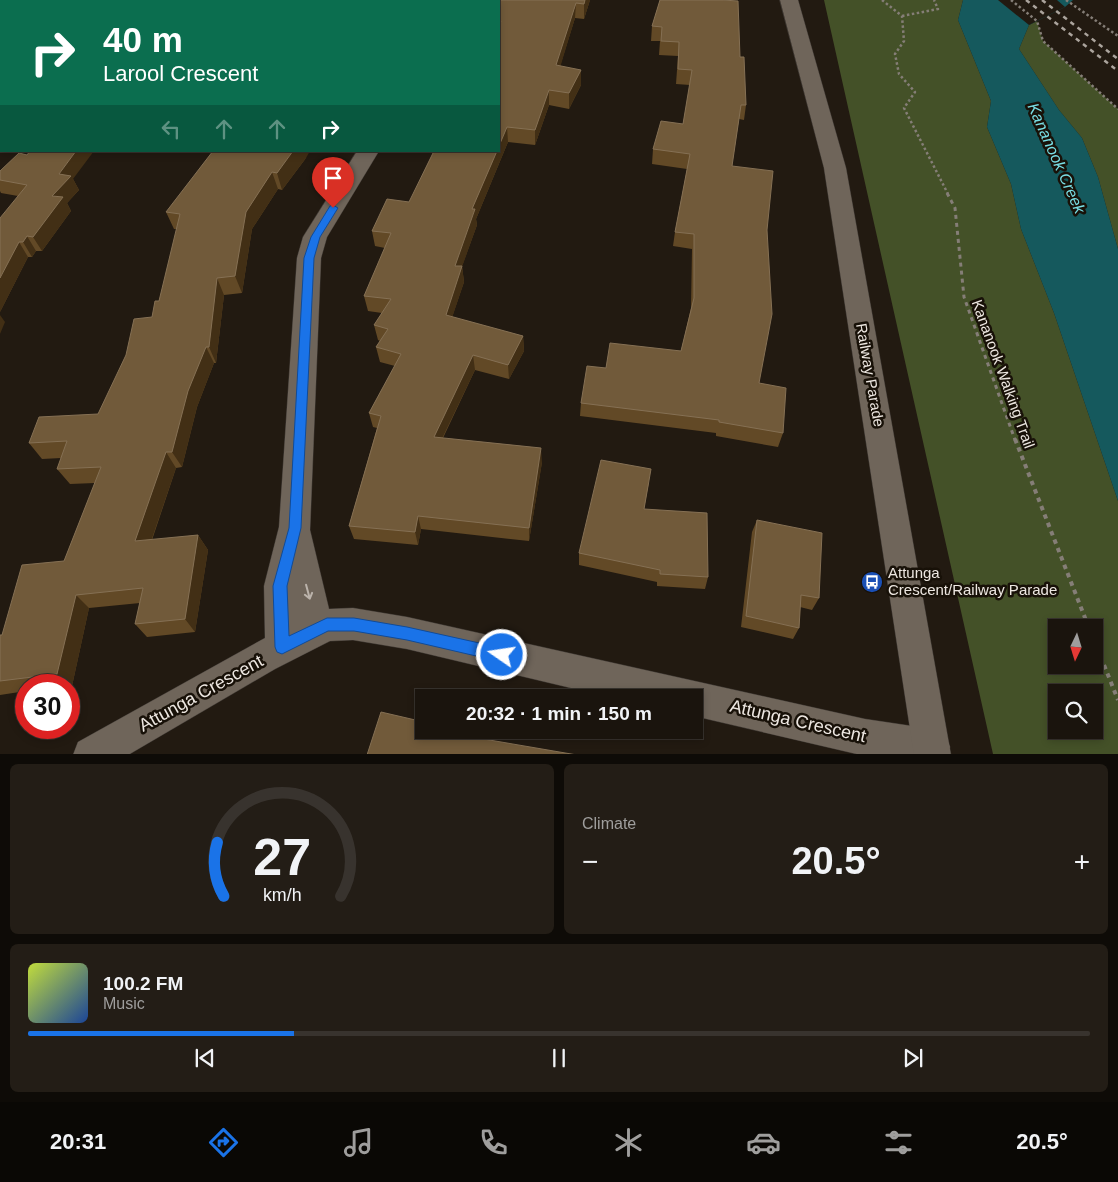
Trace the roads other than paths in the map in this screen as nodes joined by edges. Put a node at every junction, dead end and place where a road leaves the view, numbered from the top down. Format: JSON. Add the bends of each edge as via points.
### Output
{"nodes":[{"id":1,"x":788,"y":0,"type":"edge"},
{"id":2,"x":367,"y":152,"type":"edge"},
{"id":3,"x":295,"y":528,"type":"junction"},
{"id":4,"x":318,"y":630,"type":"junction"},
{"id":5,"x":282,"y":647,"type":"junction"},
{"id":6,"x":653,"y":689,"type":"edge"},
{"id":7,"x":703,"y":700,"type":"edge"},
{"id":8,"x":933,"y":751,"type":"edge"},
{"id":9,"x":91,"y":754,"type":"edge"}],
"edges":[{"from":1,"to":8,"type":"street","name":"Railway Parade","via":[[834,168]]},
{"from":2,"to":3,"type":"street","via":[[316,237],[309,258]]},
{"from":3,"to":4,"type":"street","one_way":true},
{"from":3,"to":5,"type":"street","via":[[280,586]]},
{"from":4,"to":5,"type":"street","name":"Attunga Crescent"},
{"from":4,"to":6,"type":"street","name":"Attunga Crescent","via":[[327,625],[354,624],[407,633]]},
{"from":5,"to":9,"type":"street","name":"Attunga Crescent"},
{"from":7,"to":8,"type":"street","name":"Attunga Crescent"}]}
